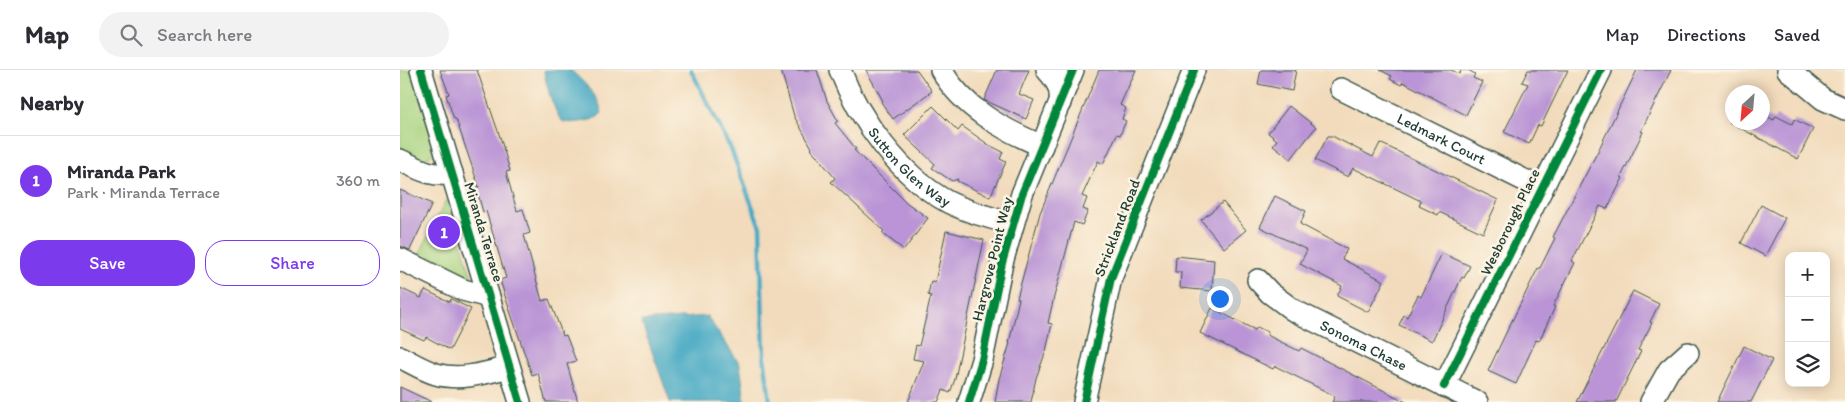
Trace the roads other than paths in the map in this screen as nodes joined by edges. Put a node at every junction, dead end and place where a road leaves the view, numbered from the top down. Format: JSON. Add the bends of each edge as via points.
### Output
{"nodes":[{"id":1,"x":421,"y":70,"type":"edge"},
{"id":2,"x":840,"y":70,"type":"edge"},
{"id":3,"x":941,"y":70,"type":"edge"},
{"id":4,"x":1047,"y":70,"type":"edge"},
{"id":5,"x":1073,"y":70,"type":"edge"},
{"id":6,"x":1194,"y":70,"type":"edge"},
{"id":7,"x":1601,"y":70,"type":"edge"},
{"id":8,"x":1788,"y":70,"type":"edge"},
{"id":9,"x":1341,"y":89,"type":"dead end"},
{"id":10,"x":1060,"y":104,"type":"junction"},
{"id":11,"x":1845,"y":109,"type":"edge"},
{"id":12,"x":1042,"y":146,"type":"junction"},
{"id":13,"x":400,"y":160,"type":"edge"},
{"id":14,"x":452,"y":173,"type":"junction"},
{"id":15,"x":1542,"y":189,"type":"junction"},
{"id":16,"x":1013,"y":224,"type":"junction"},
{"id":17,"x":400,"y":259,"type":"edge"},
{"id":18,"x":1258,"y":280,"type":"dead end"},
{"id":19,"x":489,"y":297,"type":"junction"},
{"id":20,"x":1688,"y":353,"type":"dead end"},
{"id":21,"x":400,"y":357,"type":"edge"},
{"id":22,"x":509,"y":366,"type":"junction"},
{"id":23,"x":1444,"y":386,"type":"junction"},
{"id":24,"x":520,"y":402,"type":"edge"},
{"id":25,"x":969,"y":402,"type":"edge"},
{"id":26,"x":1084,"y":402,"type":"edge"},
{"id":27,"x":1477,"y":402,"type":"edge"},
{"id":28,"x":1651,"y":402,"type":"edge"}],
"edges":[{"from":1,"to":14,"type":"street","name":"Miranda Terrace"},
{"from":2,"to":16,"type":"street","name":"Sutton Glen Way","via":[[870,126],[920,182],[959,207]]},
{"from":3,"to":12,"type":"street","via":[[963,99],[982,115]]},
{"from":4,"to":10,"type":"street","via":[[1059,88]]},
{"from":5,"to":10,"type":"street","name":"Hargrove Point Way"},
{"from":6,"to":26,"type":"street","name":"Strickland Road","via":[[1111,278]]},
{"from":7,"to":15,"type":"street","name":"Wesborough Place"},
{"from":8,"to":11,"type":"street","via":[[1824,100]]},
{"from":9,"to":15,"type":"street","name":"Ledmark Court"},
{"from":10,"to":12,"type":"street","name":"Hargrove Point Way"},
{"from":12,"to":16,"type":"street","name":"Hargrove Point Way"},
{"from":13,"to":14,"type":"street","via":[[429,173]]},
{"from":14,"to":19,"type":"street","name":"Miranda Terrace"},
{"from":15,"to":23,"type":"street","name":"Wesborough Place"},
{"from":16,"to":25,"type":"street","name":"Hargrove Point Way","via":[[982,360]]},
{"from":17,"to":19,"type":"street","via":[[463,290]]},
{"from":18,"to":23,"type":"street","name":"Sonoma Chase","via":[[1293,310]]},
{"from":19,"to":22,"type":"street","name":"Miranda Terrace"},
{"from":20,"to":28,"type":"street","via":[[1669,370]]},
{"from":21,"to":22,"type":"street","via":[[435,374],[450,376],[474,375]]},
{"from":22,"to":24,"type":"street","name":"Miranda Terrace"},
{"from":23,"to":27,"type":"street","name":"Sonoma Chase"}]}
